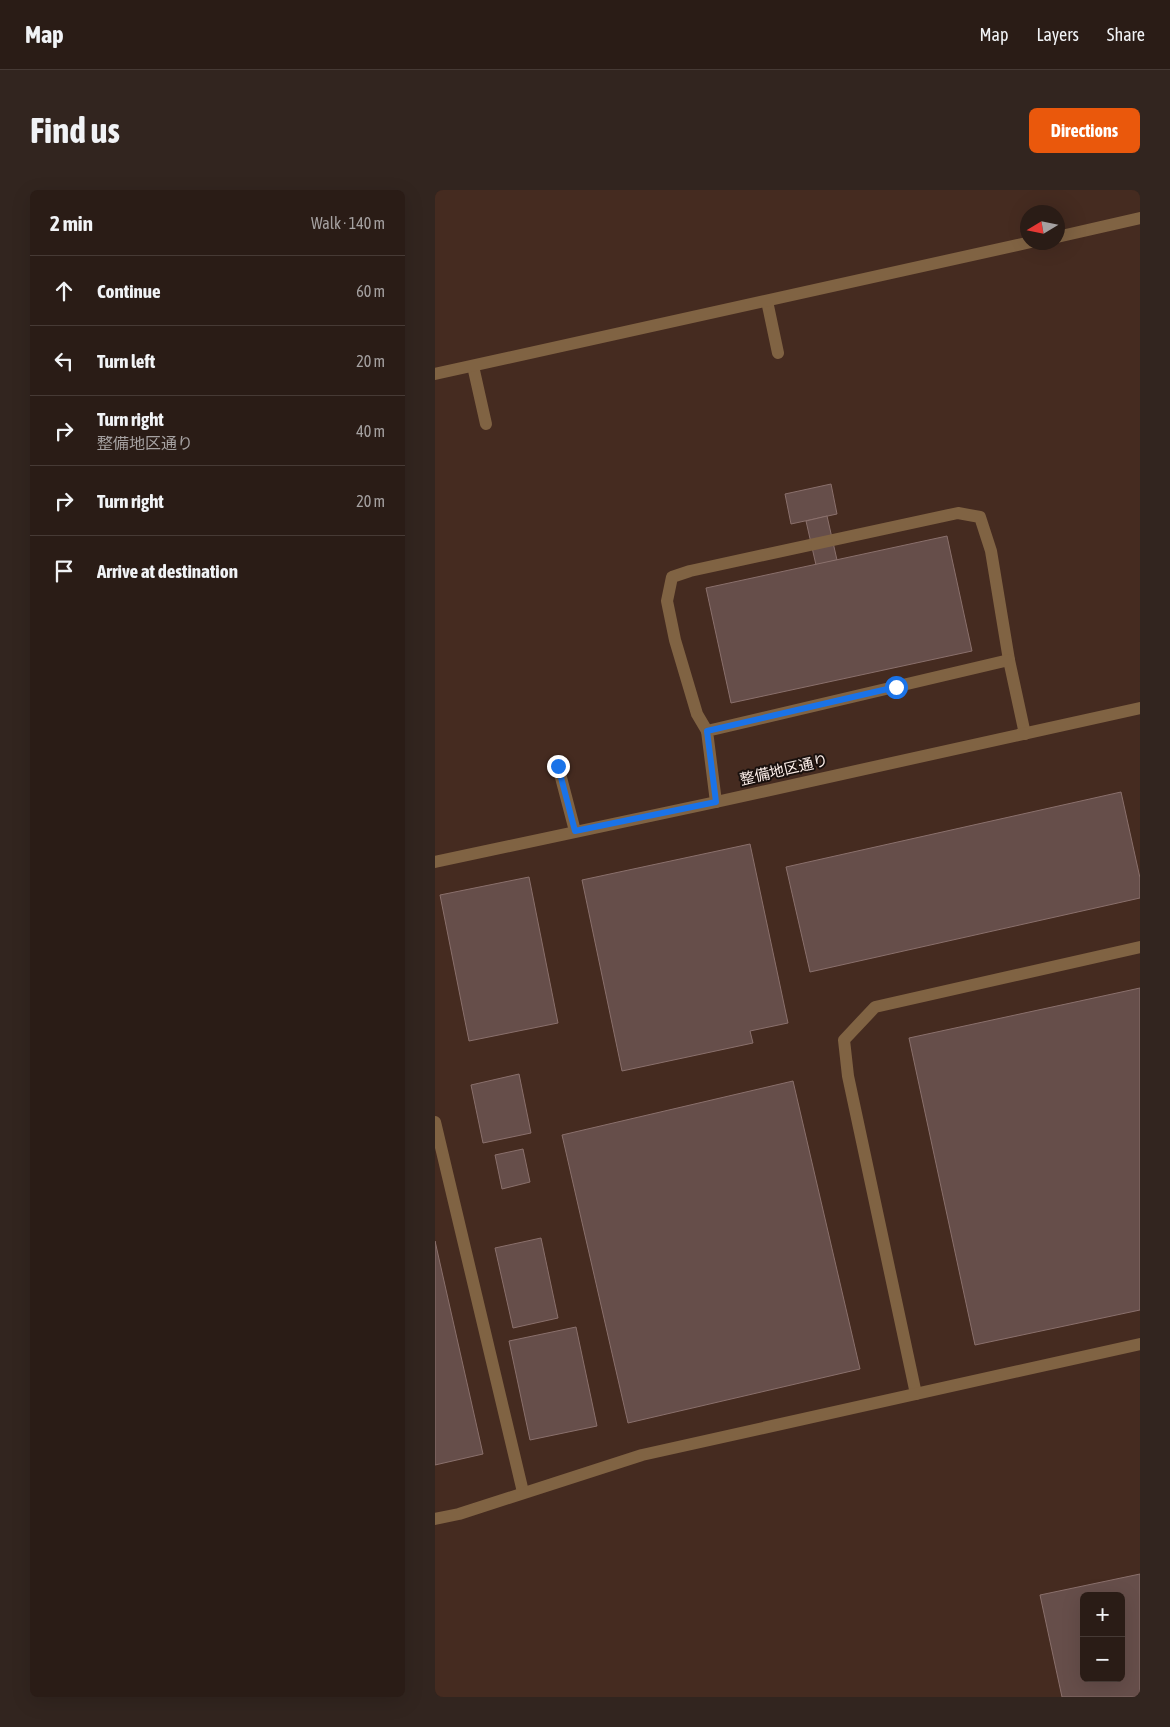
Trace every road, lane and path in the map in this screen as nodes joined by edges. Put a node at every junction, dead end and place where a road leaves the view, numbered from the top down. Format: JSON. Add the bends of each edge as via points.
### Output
{"nodes":[{"id":1,"x":1140,"y":218,"type":"edge"},
{"id":2,"x":1065,"y":235,"type":"edge"},
{"id":3,"x":1020,"y":244,"type":"edge"},
{"id":4,"x":767,"y":301,"type":"junction"},
{"id":5,"x":778,"y":353,"type":"dead end"},
{"id":6,"x":473,"y":366,"type":"junction"},
{"id":7,"x":435,"y":374,"type":"edge"},
{"id":8,"x":486,"y":424,"type":"dead end"},
{"id":9,"x":1009,"y":660,"type":"junction"},
{"id":10,"x":1140,"y":708,"type":"edge"},
{"id":11,"x":707,"y":731,"type":"junction"},
{"id":12,"x":1025,"y":734,"type":"junction"},
{"id":13,"x":558,"y":766,"type":"dead end"},
{"id":14,"x":716,"y":802,"type":"junction"},
{"id":15,"x":575,"y":831,"type":"junction"},
{"id":16,"x":435,"y":862,"type":"edge"},
{"id":17,"x":1140,"y":947,"type":"edge"},
{"id":18,"x":435,"y":1122,"type":"edge"},
{"id":19,"x":1140,"y":1344,"type":"edge"},
{"id":20,"x":916,"y":1394,"type":"junction"},
{"id":21,"x":523,"y":1492,"type":"junction"},
{"id":22,"x":435,"y":1519,"type":"edge"}],
"edges":[{"from":1,"to":2,"type":"street"},
{"from":3,"to":4,"type":"street"},
{"from":4,"to":5,"type":"street"},
{"from":4,"to":6,"type":"street"},
{"from":6,"to":7,"type":"street"},
{"from":6,"to":8,"type":"street"},
{"from":9,"to":11,"type":"street"},
{"from":9,"to":11,"type":"street","via":[[991,551],[980,518],[958,513],[690,571],[672,577],[667,601],[697,714]]},
{"from":9,"to":12,"type":"street"},
{"from":10,"to":12,"type":"street","name":"整備地区通り"},
{"from":11,"to":14,"type":"street"},
{"from":12,"to":14,"type":"street","name":"整備地区通り"},
{"from":13,"to":15,"type":"street"},
{"from":14,"to":15,"type":"street","name":"整備地区通り"},
{"from":15,"to":16,"type":"street","name":"整備地区通り"},
{"from":17,"to":20,"type":"street","via":[[875,1007],[844,1040],[848,1076]]},
{"from":18,"to":21,"type":"street"},
{"from":19,"to":20,"type":"street"},
{"from":20,"to":21,"type":"street","via":[[642,1455]]},
{"from":21,"to":22,"type":"street"}]}
